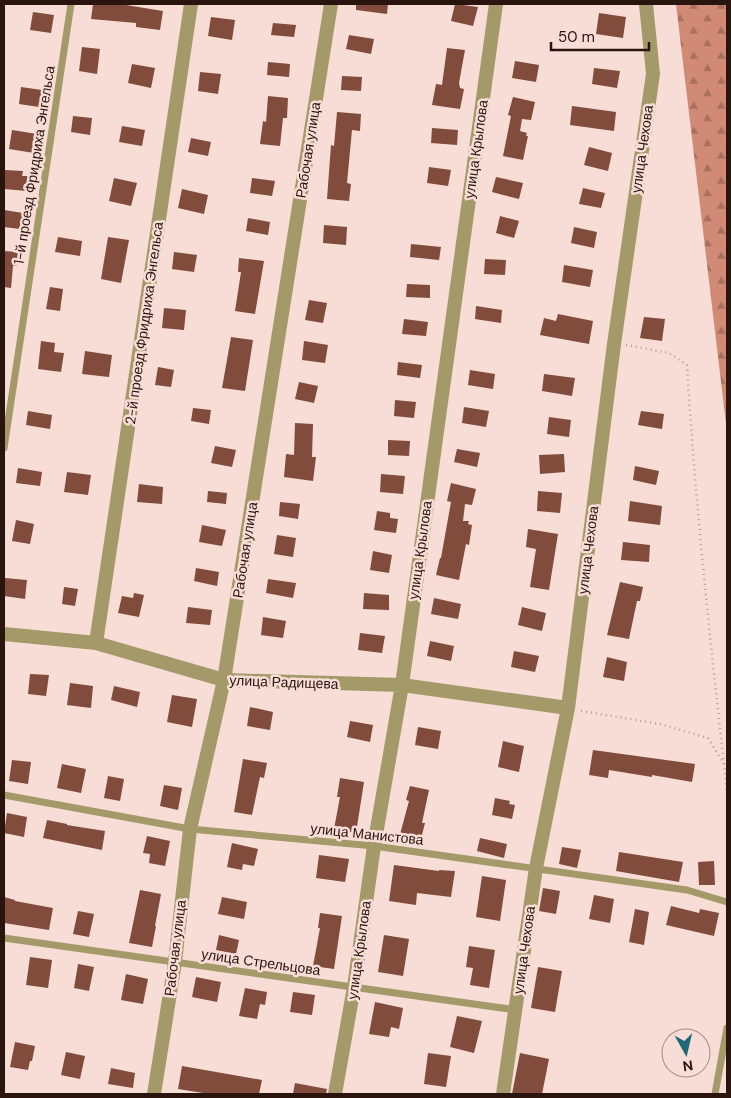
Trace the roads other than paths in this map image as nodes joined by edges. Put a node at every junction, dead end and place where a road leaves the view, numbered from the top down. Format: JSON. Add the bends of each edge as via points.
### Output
{"nodes":[{"id":1,"x":70,"y":4,"type":"edge"},
{"id":2,"x":191,"y":4,"type":"edge"},
{"id":3,"x":331,"y":4,"type":"edge"},
{"id":4,"x":496,"y":4,"type":"edge"},
{"id":5,"x":646,"y":4,"type":"edge"},
{"id":6,"x":4,"y":448,"type":"edge"},
{"id":7,"x":4,"y":634,"type":"edge"},
{"id":8,"x":96,"y":643,"type":"junction"},
{"id":9,"x":224,"y":680,"type":"junction"},
{"id":10,"x":402,"y":685,"type":"junction"},
{"id":11,"x":568,"y":708,"type":"junction"},
{"id":12,"x":4,"y":795,"type":"edge"},
{"id":13,"x":190,"y":829,"type":"junction"},
{"id":14,"x":374,"y":846,"type":"junction"},
{"id":15,"x":536,"y":868,"type":"junction"},
{"id":16,"x":727,"y":902,"type":"edge"},
{"id":17,"x":4,"y":938,"type":"edge"},
{"id":18,"x":174,"y":962,"type":"junction"},
{"id":19,"x":354,"y":987,"type":"junction"},
{"id":20,"x":516,"y":1010,"type":"junction"},
{"id":21,"x":727,"y":1028,"type":"edge"},
{"id":22,"x":154,"y":1094,"type":"edge"},
{"id":23,"x":335,"y":1094,"type":"edge"},
{"id":24,"x":503,"y":1094,"type":"edge"},
{"id":25,"x":715,"y":1094,"type":"edge"}],
"edges":[{"from":1,"to":6,"type":"lane","name":"1-й проезд Фридриха Энгельса"},
{"from":2,"to":8,"type":"street","name":"2-й проезд Фридриха Энгельса"},
{"from":3,"to":9,"type":"street","name":"Рабочая улица"},
{"from":4,"to":10,"type":"street","name":"улица Крылова"},
{"from":5,"to":11,"type":"street","name":"улица Чехова","via":[[653,74],[614,344]]},
{"from":7,"to":8,"type":"street","name":"улица Радищева"},
{"from":8,"to":9,"type":"street","name":"улица Радищева"},
{"from":9,"to":10,"type":"street","name":"улица Радищева"},
{"from":9,"to":13,"type":"street","name":"Рабочая улица"},
{"from":10,"to":11,"type":"street","name":"улица Радищева"},
{"from":10,"to":14,"type":"street","name":"улица Крылова"},
{"from":11,"to":15,"type":"street","name":"улица Чехова"},
{"from":12,"to":13,"type":"lane","name":"улица Манистова"},
{"from":13,"to":14,"type":"lane","name":"улица Манистова"},
{"from":13,"to":18,"type":"street","name":"Рабочая улица"},
{"from":14,"to":15,"type":"lane","name":"улица Манистова"},
{"from":14,"to":19,"type":"street","name":"улица Крылова"},
{"from":15,"to":16,"type":"lane","name":"улица Манистова","via":[[687,890]]},
{"from":15,"to":20,"type":"street","name":"улица Чехова"},
{"from":17,"to":18,"type":"lane","name":"улица Стрельцова"},
{"from":18,"to":19,"type":"lane","name":"улица Стрельцова"},
{"from":18,"to":22,"type":"street","name":"Рабочая улица"},
{"from":19,"to":20,"type":"lane","name":"улица Стрельцова"},
{"from":19,"to":23,"type":"street","name":"улица Крылова"},
{"from":20,"to":24,"type":"street","name":"улица Чехова"},
{"from":21,"to":25,"type":"lane"}]}
